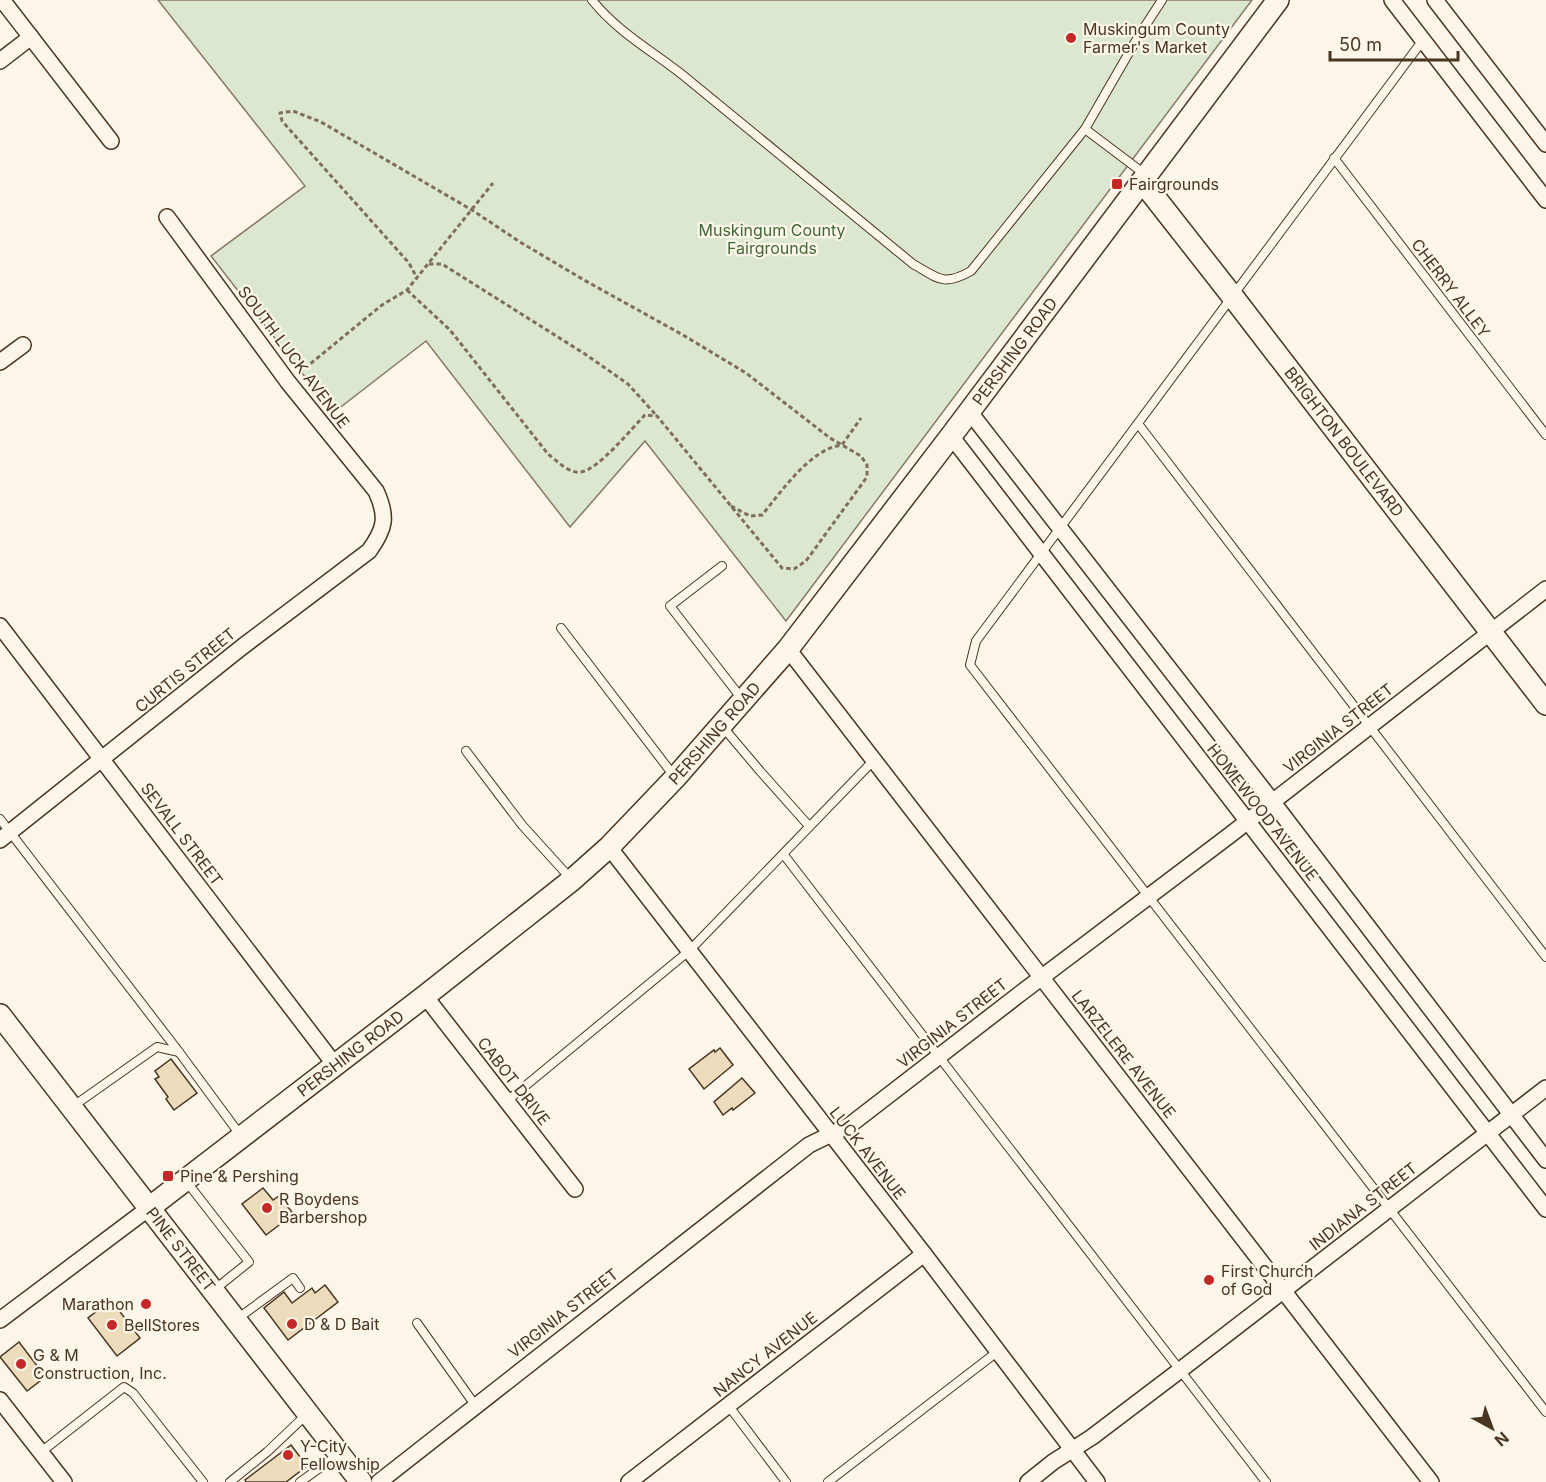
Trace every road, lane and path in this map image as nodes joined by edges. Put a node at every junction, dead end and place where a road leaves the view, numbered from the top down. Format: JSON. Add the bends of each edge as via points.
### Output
{"nodes":[{"id":1,"x":592,"y":0,"type":"edge"},
{"id":2,"x":1162,"y":0,"type":"edge"},
{"id":3,"x":1278,"y":0,"type":"edge"},
{"id":4,"x":1392,"y":0,"type":"edge"},
{"id":5,"x":1435,"y":0,"type":"edge"},
{"id":6,"x":3,"y":1,"type":"edge"},
{"id":7,"x":31,"y":37,"type":"junction"},
{"id":8,"x":1423,"y":40,"type":"junction"},
{"id":9,"x":0,"y":61,"type":"edge"},
{"id":10,"x":1085,"y":129,"type":"junction"},
{"id":11,"x":111,"y":141,"type":"dead end"},
{"id":12,"x":1546,"y":144,"type":"edge"},
{"id":13,"x":1334,"y":158,"type":"junction"},
{"id":14,"x":1144,"y":178,"type":"junction"},
{"id":15,"x":494,"y":183,"type":"dead end"},
{"id":16,"x":1546,"y":200,"type":"edge"},
{"id":17,"x":472,"y":210,"type":"junction"},
{"id":18,"x":167,"y":217,"type":"dead end"},
{"id":19,"x":429,"y":264,"type":"junction"},
{"id":20,"x":417,"y":278,"type":"junction"},
{"id":21,"x":407,"y":290,"type":"junction"},
{"id":22,"x":1233,"y":297,"type":"junction"},
{"id":23,"x":22,"y":345,"type":"dead end"},
{"id":24,"x":0,"y":362,"type":"edge"},
{"id":25,"x":288,"y":382,"type":"junction"},
{"id":26,"x":969,"y":411,"type":"junction"},
{"id":27,"x":657,"y":416,"type":"junction"},
{"id":28,"x":861,"y":418,"type":"dead end"},
{"id":29,"x":1139,"y":425,"type":"junction"},
{"id":30,"x":1546,"y":435,"type":"edge"},
{"id":31,"x":951,"y":436,"type":"junction"},
{"id":32,"x":842,"y":445,"type":"junction"},
{"id":33,"x":729,"y":505,"type":"junction"},
{"id":34,"x":384,"y":523,"type":"joint"},
{"id":35,"x":1061,"y":528,"type":"junction"},
{"id":36,"x":1042,"y":554,"type":"junction"},
{"id":37,"x":722,"y":566,"type":"dead end"},
{"id":38,"x":1546,"y":589,"type":"edge"},
{"id":39,"x":0,"y":626,"type":"edge"},
{"id":40,"x":561,"y":628,"type":"dead end"},
{"id":41,"x":1490,"y":632,"type":"junction"},
{"id":42,"x":788,"y":649,"type":"junction"},
{"id":43,"x":743,"y":700,"type":"junction"},
{"id":44,"x":1546,"y":704,"type":"edge"},
{"id":45,"x":722,"y":724,"type":"junction"},
{"id":46,"x":1370,"y":726,"type":"junction"},
{"id":47,"x":466,"y":751,"type":"dead end"},
{"id":48,"x":103,"y":760,"type":"junction"},
{"id":49,"x":874,"y":760,"type":"junction"},
{"id":50,"x":675,"y":778,"type":"junction"},
{"id":51,"x":1272,"y":801,"type":"junction"},
{"id":52,"x":0,"y":819,"type":"edge"},
{"id":53,"x":1247,"y":821,"type":"junction"},
{"id":54,"x":809,"y":826,"type":"junction"},
{"id":55,"x":5,"y":836,"type":"edge"},
{"id":56,"x":609,"y":847,"type":"junction"},
{"id":57,"x":784,"y":855,"type":"junction"},
{"id":58,"x":572,"y":880,"type":"junction"},
{"id":59,"x":1148,"y":897,"type":"junction"},
{"id":60,"x":689,"y":951,"type":"junction"},
{"id":61,"x":1546,"y":957,"type":"edge"},
{"id":62,"x":1041,"y":977,"type":"junction"},
{"id":63,"x":425,"y":996,"type":"junction"},
{"id":64,"x":0,"y":1015,"type":"edge"},
{"id":65,"x":179,"y":1052,"type":"junction"},
{"id":66,"x":939,"y":1056,"type":"junction"},
{"id":67,"x":335,"y":1065,"type":"junction"},
{"id":68,"x":1546,"y":1088,"type":"edge"},
{"id":69,"x":507,"y":1101,"type":"junction"},
{"id":70,"x":71,"y":1107,"type":"junction"},
{"id":71,"x":1511,"y":1114,"type":"junction"},
{"id":72,"x":1488,"y":1133,"type":"junction"},
{"id":73,"x":830,"y":1134,"type":"junction"},
{"id":74,"x":242,"y":1137,"type":"junction"},
{"id":75,"x":1546,"y":1160,"type":"edge"},
{"id":76,"x":185,"y":1180,"type":"junction"},
{"id":77,"x":575,"y":1189,"type":"dead end"},
{"id":78,"x":149,"y":1208,"type":"junction"},
{"id":79,"x":1389,"y":1209,"type":"junction"},
{"id":80,"x":1546,"y":1209,"type":"edge"},
{"id":81,"x":924,"y":1254,"type":"junction"},
{"id":82,"x":300,"y":1288,"type":"dead end"},
{"id":83,"x":1283,"y":1290,"type":"junction"},
{"id":84,"x":213,"y":1291,"type":"junction"},
{"id":85,"x":0,"y":1320,"type":"edge"},
{"id":86,"x":236,"y":1320,"type":"junction"},
{"id":87,"x":417,"y":1323,"type":"dead end"},
{"id":88,"x":997,"y":1352,"type":"junction"},
{"id":89,"x":1179,"y":1371,"type":"junction"},
{"id":90,"x":0,"y":1400,"type":"edge"},
{"id":91,"x":476,"y":1405,"type":"junction"},
{"id":92,"x":728,"y":1405,"type":"junction"},
{"id":93,"x":1546,"y":1412,"type":"edge"},
{"id":94,"x":308,"y":1413,"type":"junction"},
{"id":95,"x":1072,"y":1450,"type":"junction"},
{"id":96,"x":41,"y":1452,"type":"junction"},
{"id":97,"x":339,"y":1454,"type":"junction"},
{"id":98,"x":64,"y":1482,"type":"edge"},
{"id":99,"x":203,"y":1482,"type":"edge"},
{"id":100,"x":230,"y":1482,"type":"edge"},
{"id":101,"x":300,"y":1482,"type":"edge"},
{"id":102,"x":361,"y":1482,"type":"edge"},
{"id":103,"x":379,"y":1482,"type":"edge"},
{"id":104,"x":629,"y":1482,"type":"edge"},
{"id":105,"x":786,"y":1482,"type":"edge"},
{"id":106,"x":828,"y":1482,"type":"edge"},
{"id":107,"x":1028,"y":1482,"type":"edge"},
{"id":108,"x":1097,"y":1482,"type":"edge"},
{"id":109,"x":1266,"y":1482,"type":"edge"},
{"id":110,"x":1431,"y":1482,"type":"edge"}],
"edges":[{"from":1,"to":10,"type":"lane","via":[[644,48],[688,79],[913,264],[942,280],[957,279],[971,271]]},
{"from":2,"to":10,"type":"lane"},
{"from":3,"to":14,"type":"street","name":"PERSHING ROAD"},
{"from":4,"to":8,"type":"street"},
{"from":5,"to":12,"type":"street"},
{"from":6,"to":7,"type":"street"},
{"from":7,"to":9,"type":"street"},
{"from":7,"to":11,"type":"street"},
{"from":8,"to":13,"type":"lane"},
{"from":8,"to":16,"type":"street"},
{"from":10,"to":14,"type":"lane"},
{"from":13,"to":22,"type":"lane"},
{"from":13,"to":30,"type":"lane","name":"CHERRY ALLEY"},
{"from":14,"to":22,"type":"street","name":"BRIGHTON BOULEVARD"},
{"from":14,"to":26,"type":"street","name":"PERSHING ROAD"},
{"from":15,"to":17,"type":"path"},
{"from":17,"to":19,"type":"path"},
{"from":17,"to":20,"type":"path","via":[[321,122],[293,111],[280,113],[282,121],[409,263]]},
{"from":17,"to":32,"type":"path","via":[[746,373]]},
{"from":18,"to":25,"type":"street","name":"SOUTH LUCK AVENUE"},
{"from":19,"to":20,"type":"path"},
{"from":19,"to":27,"type":"path","via":[[442,264],[585,354],[628,384]]},
{"from":20,"to":21,"type":"path"},
{"from":21,"to":25,"type":"path","via":[[382,305]]},
{"from":21,"to":27,"type":"path","via":[[450,330],[548,454],[568,469],[580,472],[598,463],[645,415]]},
{"from":22,"to":29,"type":"lane"},
{"from":22,"to":41,"type":"street","name":"BRIGHTON BOULEVARD"},
{"from":23,"to":24,"type":"street"},
{"from":25,"to":34,"type":"street","name":"SOUTH LUCK AVENUE","via":[[376,491],[383,506]]},
{"from":26,"to":31,"type":"street","name":"PERSHING ROAD"},
{"from":26,"to":35,"type":"street","name":"HOMEWOOD AVENUE"},
{"from":27,"to":33,"type":"path"},
{"from":28,"to":32,"type":"path"},
{"from":29,"to":35,"type":"lane"},
{"from":29,"to":46,"type":"lane"},
{"from":31,"to":36,"type":"street","name":"HOMEWOOD AVENUE"},
{"from":31,"to":42,"type":"street","name":"PERSHING ROAD"},
{"from":32,"to":33,"type":"path","via":[[831,446],[814,456],[762,514],[750,516]]},
{"from":32,"to":33,"type":"path","via":[[861,456],[867,465],[867,477],[806,561],[794,569],[782,568]]},
{"from":34,"to":48,"type":"street","name":"CURTIS STREET","via":[[369,551],[242,646]]},
{"from":35,"to":36,"type":"lane"},
{"from":35,"to":51,"type":"street","name":"HOMEWOOD AVENUE"},
{"from":36,"to":53,"type":"street","name":"HOMEWOOD AVENUE"},
{"from":36,"to":59,"type":"lane","via":[[976,641],[970,665]]},
{"from":37,"to":43,"type":"lane","via":[[670,606]]},
{"from":38,"to":41,"type":"street","name":"VIRGINIA STREET"},
{"from":39,"to":48,"type":"street","name":"SEVALL STREET"},
{"from":40,"to":50,"type":"lane"},
{"from":41,"to":44,"type":"street","name":"BRIGHTON BOULEVARD"},
{"from":41,"to":46,"type":"street","name":"VIRGINIA STREET"},
{"from":42,"to":43,"type":"street","name":"PERSHING ROAD"},
{"from":42,"to":49,"type":"street","name":"LARZELERE AVENUE"},
{"from":43,"to":45,"type":"street","name":"PERSHING ROAD"},
{"from":45,"to":50,"type":"street","name":"PERSHING ROAD"},
{"from":45,"to":54,"type":"lane"},
{"from":46,"to":51,"type":"street","name":"VIRGINIA STREET"},
{"from":46,"to":61,"type":"lane"},
{"from":47,"to":58,"type":"lane","via":[[522,825]]},
{"from":48,"to":55,"type":"street","name":"CURTIS STREET"},
{"from":48,"to":67,"type":"street","name":"SEVALL STREET"},
{"from":49,"to":54,"type":"lane"},
{"from":49,"to":62,"type":"street","name":"LARZELERE AVENUE"},
{"from":50,"to":56,"type":"street","name":"PERSHING ROAD"},
{"from":51,"to":53,"type":"street","name":"VIRGINIA STREET"},
{"from":51,"to":71,"type":"street","name":"HOMEWOOD AVENUE"},
{"from":52,"to":55,"type":"lane"},
{"from":53,"to":59,"type":"street","name":"VIRGINIA STREET"},
{"from":53,"to":72,"type":"street","name":"HOMEWOOD AVENUE"},
{"from":54,"to":57,"type":"lane"},
{"from":55,"to":65,"type":"lane"},
{"from":56,"to":58,"type":"street","name":"PERSHING ROAD"},
{"from":56,"to":60,"type":"street","name":"LUCK AVENUE"},
{"from":57,"to":60,"type":"lane"},
{"from":57,"to":66,"type":"lane"},
{"from":58,"to":63,"type":"street","name":"PERSHING ROAD"},
{"from":59,"to":62,"type":"street","name":"VIRGINIA STREET"},
{"from":59,"to":79,"type":"lane"},
{"from":60,"to":69,"type":"lane"},
{"from":60,"to":73,"type":"street","name":"LUCK AVENUE"},
{"from":62,"to":66,"type":"street","name":"VIRGINIA STREET"},
{"from":62,"to":83,"type":"street","name":"LARZELERE AVENUE"},
{"from":63,"to":67,"type":"street","name":"PERSHING ROAD"},
{"from":63,"to":69,"type":"street","name":"CABOT DRIVE"},
{"from":64,"to":70,"type":"street","name":"PINE STREET"},
{"from":65,"to":70,"type":"lane","via":[[157,1047]]},
{"from":65,"to":74,"type":"lane"},
{"from":66,"to":73,"type":"street","name":"VIRGINIA STREET","via":[[850,1125]]},
{"from":66,"to":89,"type":"lane"},
{"from":67,"to":74,"type":"street","name":"PERSHING ROAD"},
{"from":68,"to":71,"type":"street","name":"INDIANA STREET"},
{"from":69,"to":77,"type":"street","name":"CABOT DRIVE"},
{"from":70,"to":78,"type":"street","name":"PINE STREET"},
{"from":71,"to":72,"type":"street","name":"INDIANA STREET"},
{"from":71,"to":75,"type":"street","name":"HOMEWOOD AVENUE"},
{"from":72,"to":79,"type":"street","name":"INDIANA STREET"},
{"from":72,"to":80,"type":"street","name":"HOMEWOOD AVENUE"},
{"from":73,"to":81,"type":"street","name":"LUCK AVENUE"},
{"from":73,"to":91,"type":"street","name":"VIRGINIA STREET","via":[[809,1144]]},
{"from":74,"to":76,"type":"street","name":"PERSHING ROAD"},
{"from":76,"to":78,"type":"street","name":"PERSHING ROAD"},
{"from":76,"to":84,"type":"lane","via":[[249,1262]]},
{"from":78,"to":84,"type":"street","name":"PINE STREET"},
{"from":78,"to":85,"type":"street","name":"PERSHING ROAD"},
{"from":79,"to":83,"type":"street","name":"INDIANA STREET"},
{"from":79,"to":93,"type":"lane"},
{"from":81,"to":88,"type":"street","name":"LUCK AVENUE"},
{"from":81,"to":92,"type":"street","name":"NANCY AVENUE"},
{"from":82,"to":86,"type":"lane","via":[[293,1278]]},
{"from":83,"to":89,"type":"street","name":"INDIANA STREET"},
{"from":83,"to":110,"type":"street","name":"LARZELERE AVENUE"},
{"from":84,"to":86,"type":"street","name":"PINE STREET"},
{"from":86,"to":94,"type":"street","name":"PINE STREET"},
{"from":87,"to":91,"type":"lane"},
{"from":88,"to":95,"type":"street","name":"LUCK AVENUE"},
{"from":88,"to":106,"type":"lane"},
{"from":89,"to":95,"type":"street","name":"INDIANA STREET"},
{"from":89,"to":109,"type":"lane"},
{"from":90,"to":96,"type":"street"},
{"from":91,"to":103,"type":"street","name":"VIRGINIA STREET"},
{"from":92,"to":104,"type":"street","name":"NANCY AVENUE"},
{"from":92,"to":105,"type":"lane"},
{"from":94,"to":97,"type":"street","name":"PINE STREET"},
{"from":94,"to":100,"type":"lane"},
{"from":95,"to":107,"type":"street","name":"INDIANA STREET"},
{"from":95,"to":108,"type":"street","name":"LUCK AVENUE"},
{"from":96,"to":98,"type":"street"},
{"from":96,"to":99,"type":"lane","via":[[124,1387],[133,1393]]},
{"from":97,"to":101,"type":"lane"},
{"from":97,"to":102,"type":"street","name":"PINE STREET"}]}
